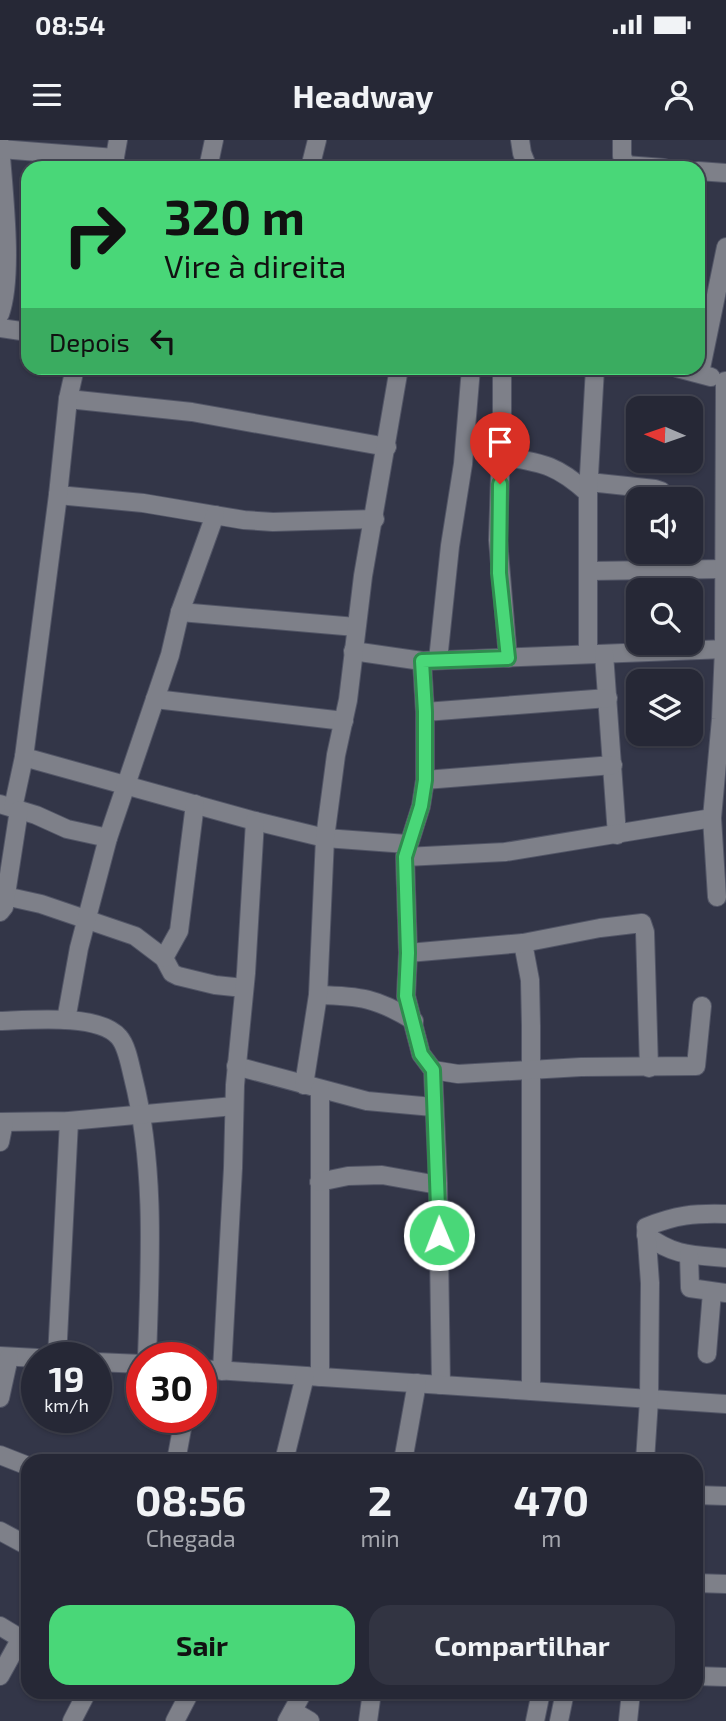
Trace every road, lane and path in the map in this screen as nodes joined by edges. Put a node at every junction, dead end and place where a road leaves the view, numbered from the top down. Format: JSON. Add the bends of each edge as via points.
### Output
{"nodes":[{"id":1,"x":118,"y":140,"type":"edge"},
{"id":2,"x":214,"y":140,"type":"edge"},
{"id":3,"x":317,"y":140,"type":"edge"},
{"id":4,"x":622,"y":140,"type":"edge"},
{"id":5,"x":0,"y":144,"type":"edge"},
{"id":6,"x":0,"y":149,"type":"edge"},
{"id":7,"x":97,"y":161,"type":"edge"},
{"id":8,"x":113,"y":161,"type":"edge"},
{"id":9,"x":210,"y":161,"type":"edge"},
{"id":10,"x":312,"y":161,"type":"edge"},
{"id":11,"x":624,"y":161,"type":"edge"},
{"id":12,"x":705,"y":172,"type":"edge"},
{"id":13,"x":726,"y":173,"type":"edge"},
{"id":14,"x":2,"y":212,"type":"edge"},
{"id":15,"x":726,"y":247,"type":"edge"},
{"id":16,"x":0,"y":314,"type":"edge"},
{"id":17,"x":705,"y":321,"type":"edge"},
{"id":18,"x":0,"y":328,"type":"edge"},
{"id":19,"x":21,"y":331,"type":"edge"},
{"id":20,"x":73,"y":375,"type":"edge"},
{"id":21,"x":398,"y":375,"type":"edge"},
{"id":22,"x":470,"y":375,"type":"edge"},
{"id":23,"x":502,"y":375,"type":"edge"},
{"id":24,"x":594,"y":375,"type":"edge"},
{"id":25,"x":705,"y":375,"type":"edge"},
{"id":26,"x":726,"y":381,"type":"edge"},
{"id":27,"x":68,"y":399,"type":"junction"},
{"id":28,"x":387,"y":447,"type":"junction"},
{"id":29,"x":501,"y":456,"type":"junction"},
{"id":30,"x":588,"y":487,"type":"junction"},
{"id":31,"x":626,"y":488,"type":"edge"},
{"id":32,"x":58,"y":495,"type":"junction"},
{"id":33,"x":215,"y":515,"type":"junction"},
{"id":34,"x":375,"y":519,"type":"junction"},
{"id":35,"x":638,"y":564,"type":"edge"},
{"id":36,"x":692,"y":564,"type":"edge"},
{"id":37,"x":724,"y":569,"type":"junction"},
{"id":38,"x":588,"y":571,"type":"junction"},
{"id":39,"x":180,"y":612,"type":"junction"},
{"id":40,"x":356,"y":626,"type":"junction"},
{"id":41,"x":725,"y":649,"type":"edge"},
{"id":42,"x":353,"y":651,"type":"junction"},
{"id":43,"x":596,"y":654,"type":"junction"},
{"id":44,"x":508,"y":658,"type":"junction"},
{"id":45,"x":430,"y":661,"type":"junction"},
{"id":46,"x":608,"y":698,"type":"junction"},
{"id":47,"x":155,"y":699,"type":"junction"},
{"id":48,"x":425,"y":712,"type":"junction"},
{"id":49,"x":344,"y":721,"type":"junction"},
{"id":50,"x":24,"y":757,"type":"junction"},
{"id":51,"x":613,"y":765,"type":"junction"},
{"id":52,"x":425,"y":780,"type":"junction"},
{"id":53,"x":126,"y":785,"type":"junction"},
{"id":54,"x":195,"y":804,"type":"junction"},
{"id":55,"x":10,"y":807,"type":"edge"},
{"id":56,"x":712,"y":818,"type":"junction"},
{"id":57,"x":255,"y":821,"type":"junction"},
{"id":58,"x":617,"y":835,"type":"junction"},
{"id":59,"x":108,"y":838,"type":"junction"},
{"id":60,"x":325,"y":838,"type":"junction"},
{"id":61,"x":406,"y":850,"type":"junction"},
{"id":62,"x":717,"y":897,"type":"dead end"},
{"id":63,"x":3,"y":904,"type":"edge"},
{"id":64,"x":87,"y":921,"type":"junction"},
{"id":65,"x":523,"y":943,"type":"junction"},
{"id":66,"x":408,"y":953,"type":"junction"},
{"id":67,"x":164,"y":958,"type":"junction"},
{"id":68,"x":244,"y":988,"type":"junction"},
{"id":69,"x":318,"y":995,"type":"junction"},
{"id":70,"x":702,"y":1006,"type":"dead end"},
{"id":71,"x":66,"y":1020,"type":"junction"},
{"id":72,"x":0,"y":1021,"type":"edge"},
{"id":73,"x":414,"y":1021,"type":"junction"},
{"id":74,"x":236,"y":1066,"type":"junction"},
{"id":75,"x":649,"y":1068,"type":"junction"},
{"id":76,"x":433,"y":1070,"type":"junction"},
{"id":77,"x":531,"y":1070,"type":"junction"},
{"id":78,"x":312,"y":1087,"type":"junction"},
{"id":79,"x":234,"y":1106,"type":"junction"},
{"id":80,"x":433,"y":1107,"type":"junction"},
{"id":81,"x":142,"y":1114,"type":"junction"},
{"id":82,"x":69,"y":1121,"type":"junction"},
{"id":83,"x":2,"y":1122,"type":"edge"},
{"id":84,"x":0,"y":1142,"type":"edge"},
{"id":85,"x":319,"y":1182,"type":"junction"},
{"id":86,"x":438,"y":1185,"type":"junction"},
{"id":87,"x":726,"y":1214,"type":"edge"},
{"id":88,"x":646,"y":1235,"type":"junction"},
{"id":89,"x":690,"y":1255,"type":"junction"},
{"id":90,"x":726,"y":1258,"type":"edge"},
{"id":91,"x":719,"y":1292,"type":"edge"},
{"id":92,"x":58,"y":1342,"type":"edge"},
{"id":93,"x":147,"y":1342,"type":"edge"},
{"id":94,"x":707,"y":1354,"type":"dead end"},
{"id":95,"x":5,"y":1356,"type":"edge"},
{"id":96,"x":217,"y":1371,"type":"edge"},
{"id":97,"x":222,"y":1371,"type":"junction"},
{"id":98,"x":313,"y":1377,"type":"junction"},
{"id":99,"x":417,"y":1383,"type":"junction"},
{"id":100,"x":442,"y":1385,"type":"junction"},
{"id":101,"x":531,"y":1391,"type":"junction"},
{"id":102,"x":0,"y":1398,"type":"edge"},
{"id":103,"x":649,"y":1399,"type":"junction"},
{"id":104,"x":726,"y":1404,"type":"edge"},
{"id":105,"x":181,"y":1433,"type":"edge"},
{"id":106,"x":177,"y":1454,"type":"edge"},
{"id":107,"x":286,"y":1454,"type":"edge"},
{"id":108,"x":404,"y":1454,"type":"edge"},
{"id":109,"x":645,"y":1454,"type":"edge"},
{"id":110,"x":0,"y":1455,"type":"edge"},
{"id":111,"x":21,"y":1463,"type":"edge"},
{"id":112,"x":703,"y":1495,"type":"edge"},
{"id":113,"x":726,"y":1496,"type":"edge"},
{"id":114,"x":0,"y":1531,"type":"edge"},
{"id":115,"x":21,"y":1542,"type":"edge"},
{"id":116,"x":703,"y":1583,"type":"edge"},
{"id":117,"x":726,"y":1584,"type":"edge"},
{"id":118,"x":0,"y":1626,"type":"edge"},
{"id":119,"x":21,"y":1639,"type":"edge"},
{"id":120,"x":21,"y":1647,"type":"edge"},
{"id":121,"x":0,"y":1676,"type":"edge"},
{"id":122,"x":703,"y":1676,"type":"edge"},
{"id":123,"x":726,"y":1677,"type":"edge"},
{"id":124,"x":83,"y":1699,"type":"edge"},
{"id":125,"x":186,"y":1699,"type":"edge"},
{"id":126,"x":299,"y":1699,"type":"edge"},
{"id":127,"x":371,"y":1699,"type":"edge"},
{"id":128,"x":540,"y":1699,"type":"edge"},
{"id":129,"x":564,"y":1699,"type":"edge"},
{"id":130,"x":630,"y":1699,"type":"edge"},
{"id":131,"x":290,"y":1716,"type":"edge"},
{"id":132,"x":72,"y":1721,"type":"edge"},
{"id":133,"x":175,"y":1721,"type":"edge"},
{"id":134,"x":310,"y":1721,"type":"edge"},
{"id":135,"x":368,"y":1721,"type":"edge"},
{"id":136,"x":535,"y":1721,"type":"edge"},
{"id":137,"x":559,"y":1721,"type":"edge"},
{"id":138,"x":628,"y":1721,"type":"edge"}],
"edges":[{"from":1,"to":8,"type":"street"},
{"from":2,"to":9,"type":"street"},
{"from":3,"to":10,"type":"street"},
{"from":4,"to":11,"type":"street"},
{"from":5,"to":6,"type":"street"},
{"from":6,"to":7,"type":"street"},
{"from":6,"to":14,"type":"street"},
{"from":12,"to":13,"type":"street"},
{"from":14,"to":16,"type":"street","via":[[5,290]]},
{"from":15,"to":17,"type":"street"},
{"from":18,"to":19,"type":"street"},
{"from":20,"to":27,"type":"street"},
{"from":21,"to":28,"type":"street"},
{"from":22,"to":45,"type":"street","via":[[463,464]]},
{"from":23,"to":29,"type":"street"},
{"from":24,"to":30,"type":"street"},
{"from":25,"to":26,"type":"street"},
{"from":26,"to":37,"type":"street"},
{"from":27,"to":28,"type":"street","via":[[192,412]]},
{"from":27,"to":32,"type":"street"},
{"from":28,"to":34,"type":"street"},
{"from":29,"to":30,"type":"street","via":[[554,467]]},
{"from":29,"to":44,"type":"street","via":[[498,540]]},
{"from":30,"to":31,"type":"street"},
{"from":30,"to":38,"type":"street"},
{"from":32,"to":33,"type":"street"},
{"from":32,"to":50,"type":"street"},
{"from":33,"to":34,"type":"street","via":[[273,522]]},
{"from":33,"to":39,"type":"street"},
{"from":34,"to":40,"type":"street"},
{"from":35,"to":38,"type":"street"},
{"from":36,"to":37,"type":"street"},
{"from":37,"to":41,"type":"street"},
{"from":38,"to":43,"type":"street"},
{"from":39,"to":40,"type":"street"},
{"from":39,"to":47,"type":"street"},
{"from":40,"to":42,"type":"street"},
{"from":41,"to":43,"type":"street"},
{"from":41,"to":56,"type":"street"},
{"from":42,"to":45,"type":"street"},
{"from":42,"to":49,"type":"street"},
{"from":43,"to":44,"type":"street"},
{"from":43,"to":46,"type":"street"},
{"from":44,"to":45,"type":"street"},
{"from":45,"to":48,"type":"street"},
{"from":46,"to":48,"type":"street"},
{"from":46,"to":51,"type":"street"},
{"from":47,"to":49,"type":"street"},
{"from":47,"to":53,"type":"street"},
{"from":48,"to":52,"type":"street"},
{"from":49,"to":60,"type":"street"},
{"from":50,"to":53,"type":"street"},
{"from":50,"to":55,"type":"street"},
{"from":51,"to":52,"type":"street"},
{"from":51,"to":58,"type":"street"},
{"from":52,"to":61,"type":"street"},
{"from":53,"to":54,"type":"street"},
{"from":53,"to":59,"type":"street"},
{"from":54,"to":57,"type":"street"},
{"from":54,"to":67,"type":"street","via":[[179,931]]},
{"from":55,"to":59,"type":"street","via":[[67,829]]},
{"from":55,"to":63,"type":"street"},
{"from":56,"to":58,"type":"street"},
{"from":56,"to":62,"type":"street"},
{"from":57,"to":60,"type":"street"},
{"from":57,"to":68,"type":"street"},
{"from":58,"to":61,"type":"street","via":[[505,852]]},
{"from":59,"to":64,"type":"street"},
{"from":60,"to":61,"type":"street"},
{"from":60,"to":69,"type":"street"},
{"from":61,"to":66,"type":"street"},
{"from":63,"to":64,"type":"street","via":[[41,904]]},
{"from":64,"to":67,"type":"street","via":[[135,936]]},
{"from":64,"to":71,"type":"street"},
{"from":65,"to":66,"type":"street"},
{"from":65,"to":75,"type":"street","via":[[642,923]]},
{"from":65,"to":77,"type":"street","via":[[530,980]]},
{"from":66,"to":73,"type":"street","via":[[406,996]]},
{"from":67,"to":68,"type":"street","via":[[178,976]]},
{"from":68,"to":74,"type":"street"},
{"from":69,"to":73,"type":"street","via":[[362,997]]},
{"from":69,"to":78,"type":"street"},
{"from":70,"to":75,"type":"street","via":[[696,1066]]},
{"from":71,"to":72,"type":"street"},
{"from":71,"to":81,"type":"street","via":[[84,1021],[119,1037]]},
{"from":73,"to":76,"type":"street","via":[[421,1054]]},
{"from":74,"to":78,"type":"street"},
{"from":74,"to":79,"type":"street"},
{"from":75,"to":77,"type":"street"},
{"from":76,"to":77,"type":"street","via":[[458,1074]]},
{"from":76,"to":80,"type":"street"},
{"from":77,"to":101,"type":"street"},
{"from":78,"to":80,"type":"street","via":[[380,1104]]},
{"from":78,"to":85,"type":"street"},
{"from":79,"to":81,"type":"street"},
{"from":79,"to":97,"type":"street"},
{"from":80,"to":86,"type":"street"},
{"from":81,"to":82,"type":"street"},
{"from":81,"to":93,"type":"street","via":[[150,1245]]},
{"from":82,"to":83,"type":"street"},
{"from":82,"to":92,"type":"street"},
{"from":83,"to":84,"type":"street"},
{"from":85,"to":86,"type":"street","via":[[382,1175]]},
{"from":85,"to":98,"type":"street"},
{"from":86,"to":100,"type":"street"},
{"from":87,"to":88,"type":"street","via":[[674,1216],[646,1227]]},
{"from":88,"to":89,"type":"street","via":[[663,1248]]},
{"from":88,"to":103,"type":"street"},
{"from":89,"to":90,"type":"street"},
{"from":89,"to":91,"type":"street","via":[[690,1288]]},
{"from":91,"to":94,"type":"street"},
{"from":95,"to":102,"type":"street"},
{"from":96,"to":97,"type":"street"},
{"from":97,"to":98,"type":"street"},
{"from":98,"to":99,"type":"street"},
{"from":98,"to":107,"type":"street"},
{"from":99,"to":100,"type":"street"},
{"from":99,"to":108,"type":"street"},
{"from":100,"to":101,"type":"street"},
{"from":101,"to":103,"type":"street"},
{"from":103,"to":104,"type":"street"},
{"from":103,"to":109,"type":"street"},
{"from":105,"to":106,"type":"street"},
{"from":110,"to":111,"type":"street"},
{"from":112,"to":113,"type":"street"},
{"from":114,"to":115,"type":"street"},
{"from":116,"to":117,"type":"street"},
{"from":118,"to":119,"type":"street"},
{"from":120,"to":121,"type":"street"},
{"from":122,"to":123,"type":"street"},
{"from":124,"to":132,"type":"street"},
{"from":125,"to":133,"type":"street"},
{"from":126,"to":131,"type":"street"},
{"from":127,"to":135,"type":"street"},
{"from":128,"to":136,"type":"street"},
{"from":129,"to":137,"type":"street"},
{"from":130,"to":138,"type":"street"},
{"from":131,"to":134,"type":"street"}]}
